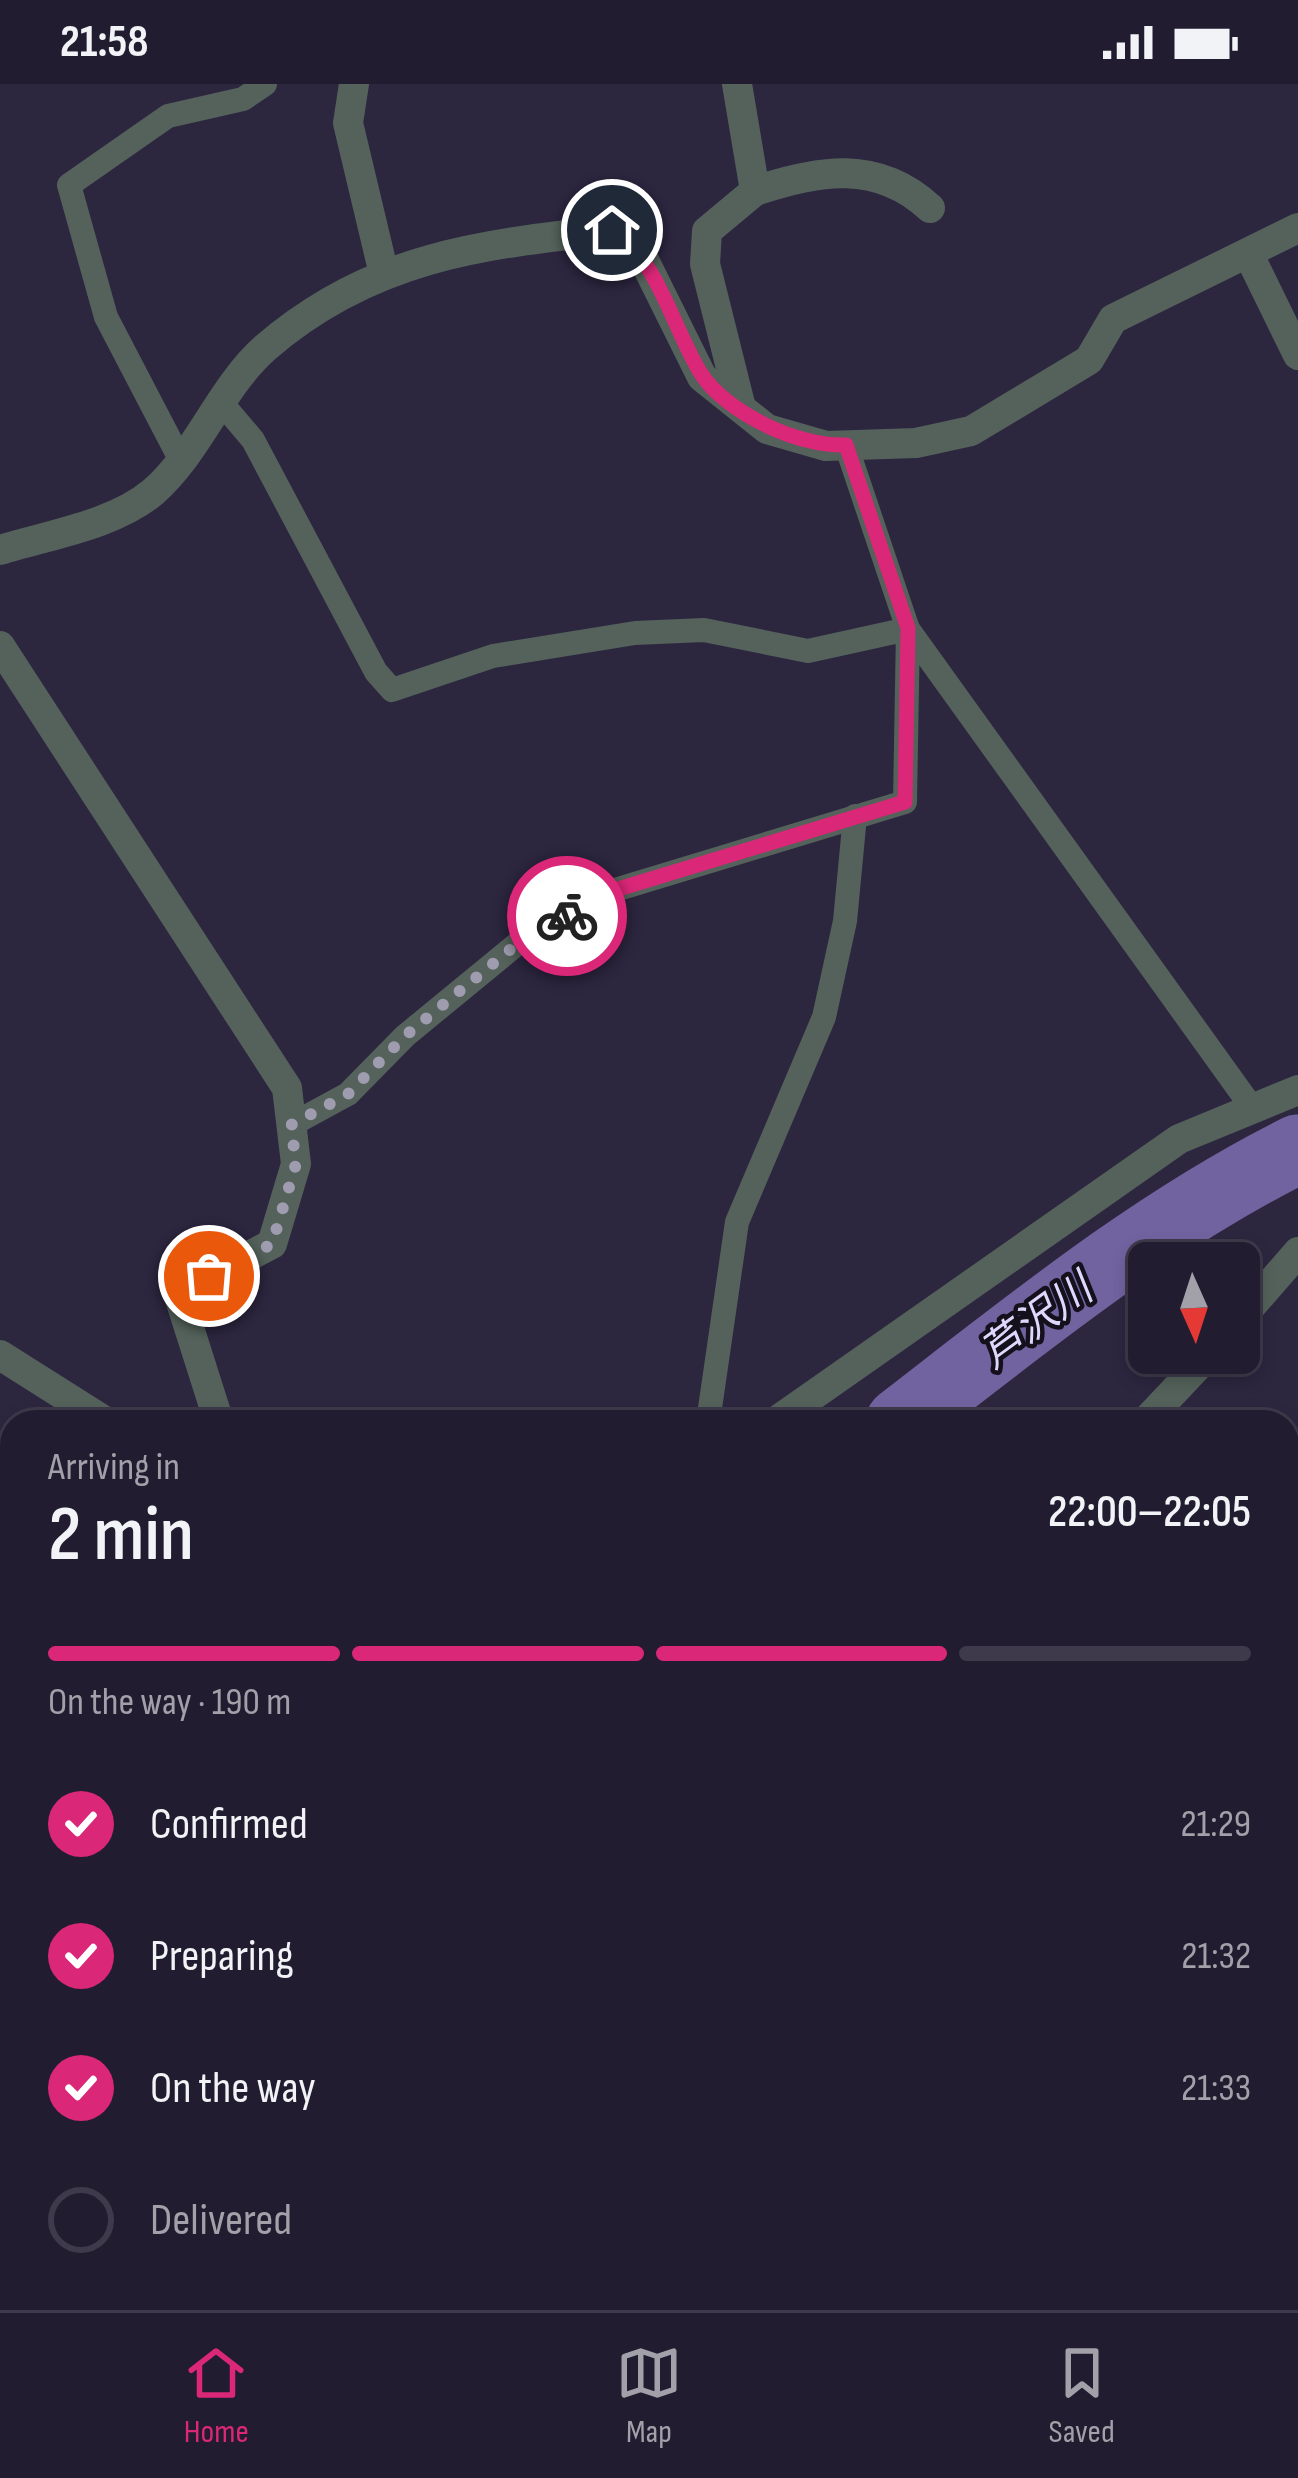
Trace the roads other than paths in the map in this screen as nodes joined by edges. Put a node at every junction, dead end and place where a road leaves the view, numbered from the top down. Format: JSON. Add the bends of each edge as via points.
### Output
{"nodes":[{"id":1,"x":265,"y":84,"type":"edge"},
{"id":2,"x":354,"y":84,"type":"edge"},
{"id":3,"x":737,"y":84,"type":"edge"},
{"id":4,"x":755,"y":191,"type":"junction"},
{"id":5,"x":930,"y":208,"type":"dead end"},
{"id":6,"x":1298,"y":228,"type":"edge"},
{"id":7,"x":1248,"y":253,"type":"junction"},
{"id":8,"x":384,"y":274,"type":"junction"},
{"id":9,"x":1298,"y":356,"type":"edge"},
{"id":10,"x":220,"y":401,"type":"junction"},
{"id":11,"x":741,"y":408,"type":"junction"},
{"id":12,"x":846,"y":445,"type":"junction"},
{"id":13,"x":179,"y":457,"type":"junction"},
{"id":14,"x":0,"y":550,"type":"edge"},
{"id":15,"x":908,"y":628,"type":"junction"},
{"id":16,"x":0,"y":646,"type":"edge"},
{"id":17,"x":855,"y":816,"type":"junction"},
{"id":18,"x":1298,"y":1090,"type":"edge"},
{"id":19,"x":1252,"y":1109,"type":"junction"},
{"id":20,"x":291,"y":1125,"type":"junction"},
{"id":21,"x":1298,"y":1252,"type":"edge"},
{"id":22,"x":1260,"y":1296,"type":"edge"},
{"id":23,"x":0,"y":1355,"type":"edge"},
{"id":24,"x":1190,"y":1374,"type":"edge"},
{"id":25,"x":87,"y":1410,"type":"edge"},
{"id":26,"x":215,"y":1410,"type":"edge"},
{"id":27,"x":710,"y":1410,"type":"edge"},
{"id":28,"x":793,"y":1410,"type":"edge"},
{"id":29,"x":1156,"y":1410,"type":"edge"}],
"edges":[{"from":1,"to":13,"type":"lane","via":[[243,99],[168,116],[69,185],[106,316]]},
{"from":2,"to":8,"type":"street","via":[[348,123]]},
{"from":3,"to":4,"type":"street"},
{"from":4,"to":5,"type":"street","via":[[810,172],[856,171],[906,187]]},
{"from":4,"to":11,"type":"street","via":[[706,232],[705,264]]},
{"from":6,"to":7,"type":"street"},
{"from":7,"to":9,"type":"street"},
{"from":7,"to":12,"type":"street","via":[[1113,319],[1089,360],[971,431]]},
{"from":8,"to":10,"type":"street","via":[[264,349]]},
{"from":8,"to":11,"type":"street","via":[[475,245],[612,230],[638,248],[702,377]]},
{"from":10,"to":13,"type":"street"},
{"from":10,"to":15,"type":"lane","via":[[253,440],[392,690],[493,656],[635,633],[704,630],[808,651]]},
{"from":11,"to":12,"type":"street","via":[[767,429]]},
{"from":12,"to":15,"type":"lane"},
{"from":13,"to":14,"type":"street","via":[[154,491],[121,512]]},
{"from":15,"to":17,"type":"lane","via":[[905,802]]},
{"from":15,"to":19,"type":"lane"},
{"from":16,"to":20,"type":"street","via":[[287,1088]]},
{"from":17,"to":20,"type":"lane","via":[[615,890],[523,939],[348,1094]]},
{"from":17,"to":27,"type":"lane","via":[[845,921],[824,1017],[737,1222]]},
{"from":18,"to":19,"type":"street"},
{"from":19,"to":28,"type":"street","via":[[1179,1139]]},
{"from":20,"to":26,"type":"street","via":[[296,1164],[272,1244],[178,1293]]},
{"from":21,"to":22,"type":"street"},
{"from":23,"to":25,"type":"street"},
{"from":24,"to":29,"type":"street"}]}
